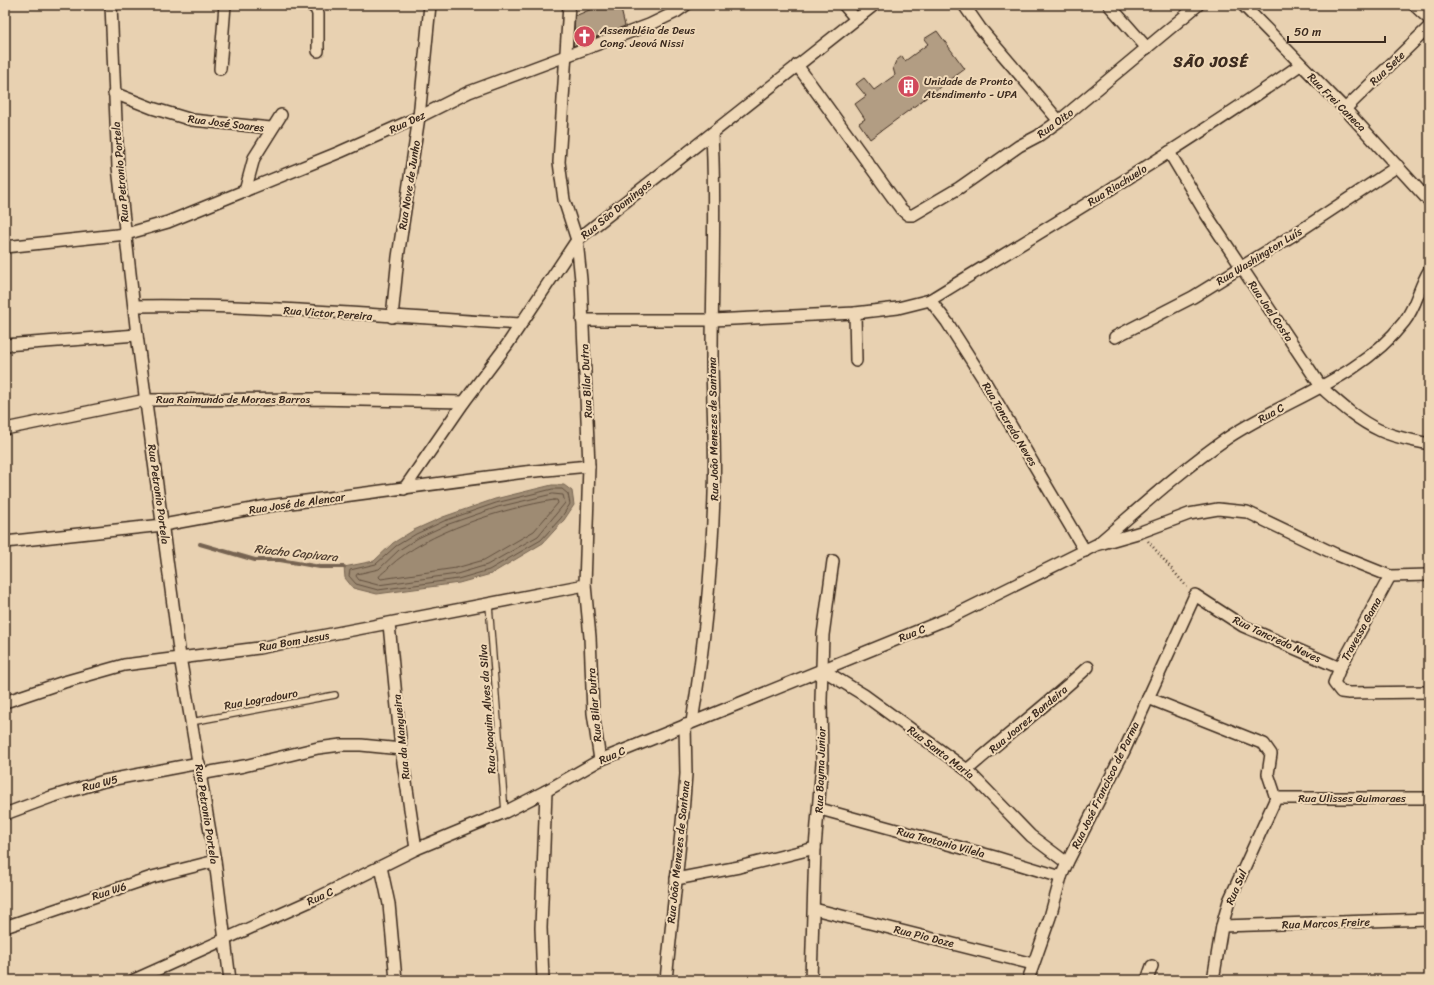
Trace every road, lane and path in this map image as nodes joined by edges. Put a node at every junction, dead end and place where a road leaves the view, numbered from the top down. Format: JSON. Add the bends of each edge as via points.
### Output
{"nodes":[{"id":1,"x":111,"y":5,"type":"edge"},
{"id":2,"x":225,"y":5,"type":"edge"},
{"id":3,"x":311,"y":5,"type":"edge"},
{"id":4,"x":430,"y":5,"type":"edge"},
{"id":5,"x":569,"y":5,"type":"edge"},
{"id":6,"x":686,"y":5,"type":"edge"},
{"id":7,"x":844,"y":5,"type":"edge"},
{"id":8,"x":874,"y":5,"type":"edge"},
{"id":9,"x":964,"y":5,"type":"edge"},
{"id":10,"x":1109,"y":5,"type":"edge"},
{"id":11,"x":1198,"y":5,"type":"edge"},
{"id":12,"x":1243,"y":5,"type":"edge"},
{"id":13,"x":1414,"y":5,"type":"edge"},
{"id":14,"x":856,"y":19,"type":"junction"},
{"id":15,"x":1429,"y":19,"type":"edge"},
{"id":16,"x":1429,"y":28,"type":"edge"},
{"id":17,"x":1147,"y":48,"type":"junction"},
{"id":18,"x":318,"y":51,"type":"dead end"},
{"id":19,"x":565,"y":56,"type":"junction"},
{"id":20,"x":797,"y":65,"type":"junction"},
{"id":21,"x":1300,"y":65,"type":"junction"},
{"id":22,"x":220,"y":69,"type":"dead end"},
{"id":23,"x":114,"y":93,"type":"junction"},
{"id":24,"x":1345,"y":109,"type":"junction"},
{"id":25,"x":281,"y":115,"type":"dead end"},
{"id":26,"x":419,"y":117,"type":"junction"},
{"id":27,"x":1059,"y":122,"type":"junction"},
{"id":28,"x":271,"y":128,"type":"junction"},
{"id":29,"x":712,"y":135,"type":"junction"},
{"id":30,"x":1169,"y":152,"type":"junction"},
{"id":31,"x":1398,"y":166,"type":"junction"},
{"id":32,"x":245,"y":191,"type":"junction"},
{"id":33,"x":1429,"y":201,"type":"edge"},
{"id":34,"x":126,"y":234,"type":"junction"},
{"id":35,"x":577,"y":240,"type":"junction"},
{"id":36,"x":5,"y":247,"type":"edge"},
{"id":37,"x":1241,"y":268,"type":"junction"},
{"id":38,"x":1429,"y":271,"type":"edge"},
{"id":39,"x":930,"y":300,"type":"junction"},
{"id":40,"x":134,"y":306,"type":"junction"},
{"id":41,"x":855,"y":313,"type":"junction"},
{"id":42,"x":392,"y":317,"type":"junction"},
{"id":43,"x":582,"y":320,"type":"junction"},
{"id":44,"x":713,"y":320,"type":"junction"},
{"id":45,"x":521,"y":324,"type":"junction"},
{"id":46,"x":137,"y":335,"type":"junction"},
{"id":47,"x":1115,"y":337,"type":"dead end"},
{"id":48,"x":5,"y":345,"type":"edge"},
{"id":49,"x":856,"y":361,"type":"dead end"},
{"id":50,"x":1322,"y":388,"type":"junction"},
{"id":51,"x":146,"y":400,"type":"junction"},
{"id":52,"x":464,"y":402,"type":"junction"},
{"id":53,"x":5,"y":429,"type":"edge"},
{"id":54,"x":1429,"y":444,"type":"edge"},
{"id":55,"x":590,"y":466,"type":"junction"},
{"id":56,"x":404,"y":489,"type":"junction"},
{"id":57,"x":163,"y":524,"type":"junction"},
{"id":58,"x":1141,"y":532,"type":"junction"},
{"id":59,"x":5,"y":542,"type":"edge"},
{"id":60,"x":1096,"y":545,"type":"junction"},
{"id":61,"x":1085,"y":551,"type":"junction"},
{"id":62,"x":833,"y":561,"type":"dead end"},
{"id":63,"x":1429,"y":575,"type":"edge"},
{"id":64,"x":1390,"y":576,"type":"junction"},
{"id":65,"x":585,"y":585,"type":"junction"},
{"id":66,"x":1195,"y":595,"type":"junction"},
{"id":67,"x":489,"y":605,"type":"junction"},
{"id":68,"x":390,"y":624,"type":"junction"},
{"id":69,"x":180,"y":657,"type":"junction"},
{"id":70,"x":1088,"y":667,"type":"dead end"},
{"id":71,"x":1340,"y":668,"type":"junction"},
{"id":72,"x":823,"y":670,"type":"junction"},
{"id":73,"x":1429,"y":692,"type":"edge"},
{"id":74,"x":335,"y":695,"type":"dead end"},
{"id":75,"x":1148,"y":698,"type":"junction"},
{"id":76,"x":5,"y":702,"type":"edge"},
{"id":77,"x":191,"y":722,"type":"junction"},
{"id":78,"x":688,"y":723,"type":"junction"},
{"id":79,"x":401,"y":750,"type":"junction"},
{"id":80,"x":600,"y":760,"type":"junction"},
{"id":81,"x":200,"y":768,"type":"junction"},
{"id":82,"x":968,"y":770,"type":"junction"},
{"id":83,"x":546,"y":792,"type":"junction"},
{"id":84,"x":1276,"y":798,"type":"junction"},
{"id":85,"x":1429,"y":798,"type":"edge"},
{"id":86,"x":820,"y":809,"type":"junction"},
{"id":87,"x":505,"y":812,"type":"junction"},
{"id":88,"x":5,"y":814,"type":"edge"},
{"id":89,"x":815,"y":848,"type":"junction"},
{"id":90,"x":416,"y":849,"type":"junction"},
{"id":91,"x":215,"y":861,"type":"junction"},
{"id":92,"x":1067,"y":863,"type":"junction"},
{"id":93,"x":381,"y":867,"type":"junction"},
{"id":94,"x":1061,"y":877,"type":"junction"},
{"id":95,"x":676,"y":879,"type":"junction"},
{"id":96,"x":814,"y":909,"type":"junction"},
{"id":97,"x":1429,"y":919,"type":"edge"},
{"id":98,"x":1222,"y":926,"type":"junction"},
{"id":99,"x":5,"y":928,"type":"edge"},
{"id":100,"x":225,"y":940,"type":"junction"},
{"id":101,"x":1033,"y":964,"type":"junction"},
{"id":102,"x":1152,"y":966,"type":"dead end"},
{"id":103,"x":134,"y":980,"type":"edge"},
{"id":104,"x":230,"y":980,"type":"edge"},
{"id":105,"x":396,"y":980,"type":"edge"},
{"id":106,"x":543,"y":980,"type":"edge"},
{"id":107,"x":666,"y":980,"type":"edge"},
{"id":108,"x":811,"y":980,"type":"edge"},
{"id":109,"x":1028,"y":980,"type":"edge"},
{"id":110,"x":1147,"y":980,"type":"edge"},
{"id":111,"x":1213,"y":980,"type":"edge"}],
"edges":[{"from":1,"to":23,"type":"street","name":"Rua Petronio Portela"},
{"from":2,"to":22,"type":"street"},
{"from":3,"to":18,"type":"street","via":[[318,14]]},
{"from":4,"to":26,"type":"street","name":"Rua Nove de Junho"},
{"from":5,"to":19,"type":"street","name":"Rua Bilar Dutra"},
{"from":6,"to":19,"type":"street","name":"Rua Dez","via":[[649,25]]},
{"from":7,"to":14,"type":"street"},
{"from":8,"to":14,"type":"street","name":"Rua São Domingos"},
{"from":9,"to":27,"type":"street","via":[[980,28]]},
{"from":10,"to":17,"type":"street"},
{"from":11,"to":17,"type":"street","name":"Rua Oito"},
{"from":12,"to":21,"type":"street","name":"Rua Frei Caneca"},
{"from":13,"to":15,"type":"street"},
{"from":14,"to":20,"type":"street","name":"Rua São Domingos"},
{"from":16,"to":24,"type":"street","name":"Rua Sete"},
{"from":17,"to":27,"type":"street","name":"Rua Oito"},
{"from":19,"to":26,"type":"street","name":"Rua Dez","via":[[469,92]]},
{"from":19,"to":35,"type":"street","name":"Rua Bilar Dutra","via":[[559,162],[564,200]]},
{"from":20,"to":27,"type":"street","name":"Rua Oito","via":[[901,209],[908,215],[915,215],[959,188],[1019,146]]},
{"from":20,"to":29,"type":"street","name":"Rua São Domingos"},
{"from":21,"to":24,"type":"street","name":"Rua Frei Caneca"},
{"from":21,"to":30,"type":"street","name":"Rua Riachuelo"},
{"from":23,"to":28,"type":"street","name":"Rua José Soares","via":[[192,120]]},
{"from":23,"to":34,"type":"street","name":"Rua Petronio Portela","via":[[118,168]]},
{"from":24,"to":31,"type":"street","name":"Rua Frei Caneca"},
{"from":25,"to":28,"type":"street"},
{"from":26,"to":32,"type":"street","name":"Rua Dez"},
{"from":26,"to":42,"type":"street","name":"Rua Nove de Junho","via":[[398,257]]},
{"from":28,"to":32,"type":"street","via":[[254,158]]},
{"from":29,"to":35,"type":"street","name":"Rua São Domingos"},
{"from":29,"to":44,"type":"street","name":"Rua João Menezes de Santana"},
{"from":30,"to":37,"type":"street","name":"Rua Joel Costa"},
{"from":30,"to":39,"type":"street","name":"Rua Riachuelo"},
{"from":31,"to":33,"type":"street","name":"Rua Frei Caneca"},
{"from":31,"to":37,"type":"street","name":"Rua Washington Luís"},
{"from":32,"to":34,"type":"street","name":"Rua Dez","via":[[168,222]]},
{"from":34,"to":36,"type":"street","name":"Rua Dez"},
{"from":34,"to":40,"type":"street","name":"Rua Petronio Portela"},
{"from":35,"to":43,"type":"street","name":"Rua Bilar Dutra"},
{"from":35,"to":45,"type":"street","name":"Rua São Domingos"},
{"from":37,"to":47,"type":"street","name":"Rua Washington Luís"},
{"from":37,"to":50,"type":"street","name":"Rua Joel Costa"},
{"from":38,"to":50,"type":"street","name":"Rua C","via":[[1404,323],[1359,364]]},
{"from":39,"to":41,"type":"street","name":"Rua Riachuelo","via":[[898,308]]},
{"from":39,"to":61,"type":"street","name":"Rua Tancredo Neves","via":[[984,380]]},
{"from":40,"to":42,"type":"street","name":"Rua Victor Pereira","via":[[189,305]]},
{"from":40,"to":46,"type":"street","name":"Rua Petronio Portela"},
{"from":41,"to":44,"type":"street","name":"Rua Riachuelo"},
{"from":41,"to":49,"type":"street"},
{"from":42,"to":45,"type":"street","name":"Rua Victor Pereira"},
{"from":43,"to":44,"type":"street","name":"Rua Riachuelo"},
{"from":43,"to":55,"type":"street","name":"Rua Bilar Dutra"},
{"from":44,"to":78,"type":"street","name":"Rua João Menezes de Santana","via":[[715,438],[712,539],[702,655]]},
{"from":45,"to":52,"type":"street","name":"Rua São Domingos"},
{"from":46,"to":48,"type":"street"},
{"from":46,"to":51,"type":"street","name":"Rua Petronio Portela"},
{"from":50,"to":54,"type":"street","name":"Rua Joel Costa","via":[[1344,408],[1378,430]]},
{"from":50,"to":60,"type":"street","name":"Rua C","via":[[1285,405],[1227,439],[1154,495]]},
{"from":51,"to":52,"type":"street","name":"Rua Raimundo de Moraes Barros","via":[[312,399]]},
{"from":51,"to":53,"type":"street","name":"Rua Raimundo de Moraes Barros"},
{"from":51,"to":57,"type":"street","name":"Rua Petronio Portela"},
{"from":52,"to":56,"type":"street","name":"Rua São Domingos"},
{"from":55,"to":56,"type":"street","name":"Rua José de Alencar","via":[[525,472]]},
{"from":55,"to":65,"type":"street","name":"Rua Bilar Dutra"},
{"from":56,"to":57,"type":"street","name":"Rua José de Alencar","via":[[268,506]]},
{"from":57,"to":59,"type":"street","name":"Rua José de Alencar"},
{"from":57,"to":69,"type":"street","name":"Rua Petronio Portela"},
{"from":58,"to":60,"type":"street","name":"Rua C"},
{"from":58,"to":64,"type":"street","name":"Rua C","via":[[1189,514],[1218,509],[1247,512],[1335,554]]},
{"from":58,"to":66,"type":"path","via":[[1171,571]]},
{"from":60,"to":61,"type":"street","name":"Rua C"},
{"from":61,"to":72,"type":"street","name":"Rua C","via":[[947,619]]},
{"from":62,"to":72,"type":"street","name":"Rua Bayma Junior","via":[[824,612]]},
{"from":63,"to":64,"type":"street"},
{"from":64,"to":71,"type":"street","name":"Travessa Gama"},
{"from":65,"to":67,"type":"street","name":"Rua Bom Jesus"},
{"from":65,"to":80,"type":"street","name":"Rua Bilar Dutra","via":[[593,713]]},
{"from":66,"to":71,"type":"street","name":"Rua Tancredo Neves","via":[[1243,626]]},
{"from":66,"to":75,"type":"street","name":"Rua José Francisco de Parma"},
{"from":67,"to":68,"type":"street","name":"Rua Bom Jesus"},
{"from":67,"to":87,"type":"lane","name":"Rua Joaquim Alves da Silva"},
{"from":68,"to":69,"type":"street","name":"Rua Bom Jesus","via":[[259,648]]},
{"from":68,"to":79,"type":"street","name":"Rua da Mangueira"},
{"from":69,"to":76,"type":"street","name":"Rua Bom Jesus","via":[[124,665],[92,673]]},
{"from":69,"to":77,"type":"street","name":"Rua Petronio Portela"},
{"from":70,"to":82,"type":"street","name":"Rua Joarez Bandeira"},
{"from":71,"to":73,"type":"street","name":"Travessa Gama","via":[[1334,683],[1341,692]]},
{"from":72,"to":78,"type":"street","name":"Rua C"},
{"from":72,"to":82,"type":"street","name":"Rua Santa Maria","via":[[864,695]]},
{"from":72,"to":86,"type":"street","name":"Rua Bayma Junior"},
{"from":74,"to":77,"type":"lane","name":"Rua Logradouro"},
{"from":75,"to":84,"type":"street","via":[[1264,744],[1271,754],[1268,774]]},
{"from":75,"to":92,"type":"street","name":"Rua José Francisco de Parma"},
{"from":77,"to":81,"type":"street","name":"Rua Petronio Portela"},
{"from":78,"to":80,"type":"street","name":"Rua C"},
{"from":78,"to":95,"type":"street","name":"Rua João Menezes de Santana"},
{"from":79,"to":81,"type":"street","name":"Rua W5","via":[[341,745],[244,766]]},
{"from":79,"to":90,"type":"street","name":"Rua da Mangueira"},
{"from":80,"to":83,"type":"street","name":"Rua C"},
{"from":81,"to":88,"type":"street","name":"Rua W5","via":[[104,781]]},
{"from":81,"to":91,"type":"street","name":"Rua Petronio Portela"},
{"from":82,"to":92,"type":"street","name":"Rua Santa Maria","via":[[1031,836]]},
{"from":83,"to":87,"type":"street","name":"Rua C"},
{"from":83,"to":106,"type":"street","via":[[541,921]]},
{"from":84,"to":85,"type":"street","name":"Rua Ulisses Guimaraes"},
{"from":84,"to":98,"type":"street","name":"Rua Sul","via":[[1229,900]]},
{"from":86,"to":89,"type":"street","name":"Rua Bayma Junior"},
{"from":86,"to":94,"type":"street","name":"Rua Teotonio Vilela"},
{"from":87,"to":90,"type":"street","name":"Rua C"},
{"from":89,"to":95,"type":"street","via":[[739,867]]},
{"from":89,"to":96,"type":"street","name":"Rua Bayma Junior"},
{"from":90,"to":93,"type":"street","name":"Rua C"},
{"from":91,"to":99,"type":"street","name":"Rua W6","via":[[152,877]]},
{"from":91,"to":100,"type":"street","name":"Rua Petronio Portela"},
{"from":92,"to":94,"type":"street","name":"Rua José Francisco de Parma"},
{"from":93,"to":100,"type":"street","name":"Rua C"},
{"from":93,"to":105,"type":"street","via":[[389,904]]},
{"from":94,"to":101,"type":"street","name":"Rua José Francisco de Parma"},
{"from":95,"to":107,"type":"street","name":"Rua João Menezes de Santana"},
{"from":96,"to":101,"type":"street","name":"Rua Pio Doze"},
{"from":96,"to":108,"type":"street","name":"Rua Bayma Junior"},
{"from":97,"to":98,"type":"street","name":"Rua Marcos Freire"},
{"from":98,"to":111,"type":"street","name":"Rua Sul"},
{"from":100,"to":103,"type":"street","name":"Rua C"},
{"from":100,"to":104,"type":"street","name":"Rua Petronio Portela"},
{"from":101,"to":109,"type":"street","name":"Rua José Francisco de Parma"},
{"from":102,"to":110,"type":"street"}]}
